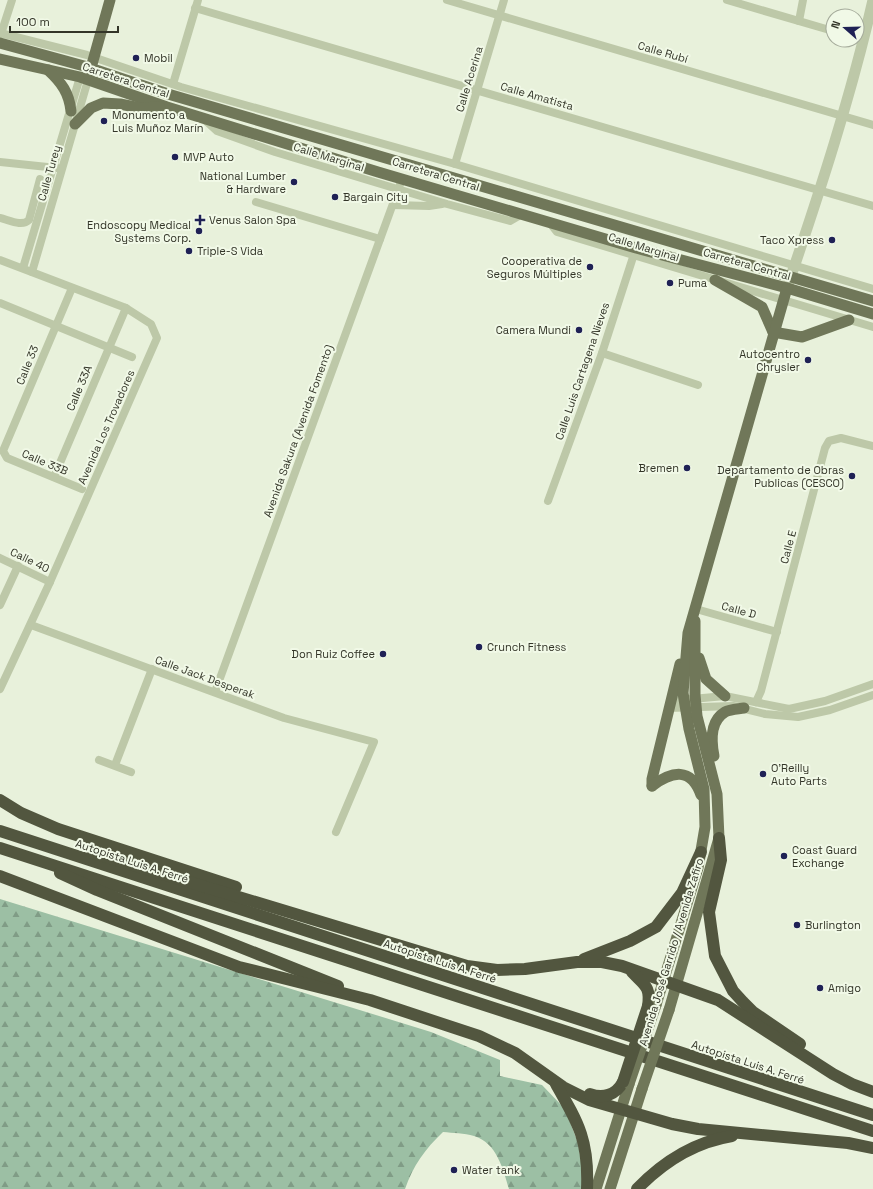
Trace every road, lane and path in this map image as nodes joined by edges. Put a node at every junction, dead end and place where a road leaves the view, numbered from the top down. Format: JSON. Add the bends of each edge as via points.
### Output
{"nodes":[{"id":1,"x":12,"y":0,"type":"edge"},
{"id":2,"x":103,"y":0,"type":"edge"},
{"id":3,"x":110,"y":0,"type":"edge"},
{"id":4,"x":447,"y":0,"type":"edge"},
{"id":5,"x":504,"y":0,"type":"edge"},
{"id":6,"x":803,"y":0,"type":"edge"},
{"id":7,"x":873,"y":0,"type":"edge"},
{"id":8,"x":732,"y":1,"type":"edge"},
{"id":9,"x":196,"y":4,"type":"edge"},
{"id":10,"x":500,"y":15,"type":"junction"},
{"id":11,"x":799,"y":21,"type":"junction"},
{"id":12,"x":865,"y":23,"type":"edge"},
{"id":13,"x":825,"y":29,"type":"edge"},
{"id":14,"x":0,"y":37,"type":"edge"},
{"id":15,"x":858,"y":48,"type":"edge"},
{"id":16,"x":0,"y":59,"type":"edge"},
{"id":17,"x":89,"y":62,"type":"junction"},
{"id":18,"x":48,"y":70,"type":"junction"},
{"id":19,"x":84,"y":79,"type":"junction"},
{"id":20,"x":177,"y":85,"type":"junction"},
{"id":21,"x":477,"y":90,"type":"junction"},
{"id":22,"x":203,"y":104,"type":"junction"},
{"id":23,"x":167,"y":107,"type":"junction"},
{"id":24,"x":71,"y":111,"type":"junction"},
{"id":25,"x":842,"y":116,"type":"junction"},
{"id":26,"x":75,"y":124,"type":"junction"},
{"id":27,"x":873,"y":125,"type":"edge"},
{"id":28,"x":350,"y":148,"type":"junction"},
{"id":29,"x":0,"y":162,"type":"edge"},
{"id":30,"x":455,"y":164,"type":"junction"},
{"id":31,"x":53,"y":168,"type":"junction"},
{"id":32,"x":62,"y":169,"type":"junction"},
{"id":33,"x":40,"y":179,"type":"dead end"},
{"id":34,"x":400,"y":184,"type":"junction"},
{"id":35,"x":469,"y":184,"type":"junction"},
{"id":36,"x":820,"y":191,"type":"junction"},
{"id":37,"x":256,"y":202,"type":"dead end"},
{"id":38,"x":447,"y":204,"type":"junction"},
{"id":39,"x":393,"y":205,"type":"junction"},
{"id":40,"x":873,"y":206,"type":"edge"},
{"id":41,"x":522,"y":214,"type":"junction"},
{"id":42,"x":0,"y":218,"type":"edge"},
{"id":43,"x":380,"y":239,"type":"junction"},
{"id":44,"x":701,"y":251,"type":"junction"},
{"id":45,"x":634,"y":252,"type":"junction"},
{"id":46,"x":0,"y":260,"type":"edge"},
{"id":47,"x":795,"y":266,"type":"junction"},
{"id":48,"x":23,"y":268,"type":"junction"},
{"id":49,"x":32,"y":272,"type":"junction"},
{"id":50,"x":791,"y":277,"type":"junction"},
{"id":51,"x":715,"y":280,"type":"junction"},
{"id":52,"x":72,"y":288,"type":"junction"},
{"id":53,"x":787,"y":288,"type":"junction"},
{"id":54,"x":873,"y":289,"type":"edge"},
{"id":55,"x":783,"y":300,"type":"junction"},
{"id":56,"x":873,"y":302,"type":"edge"},
{"id":57,"x":0,"y":304,"type":"edge"},
{"id":58,"x":126,"y":308,"type":"junction"},
{"id":59,"x":873,"y":314,"type":"edge"},
{"id":60,"x":849,"y":320,"type":"junction"},
{"id":61,"x":55,"y":325,"type":"junction"},
{"id":62,"x":873,"y":327,"type":"edge"},
{"id":63,"x":773,"y":332,"type":"junction"},
{"id":64,"x":108,"y":347,"type":"junction"},
{"id":65,"x":602,"y":353,"type":"junction"},
{"id":66,"x":132,"y":357,"type":"dead end"},
{"id":67,"x":698,"y":384,"type":"dead end"},
{"id":68,"x":873,"y":446,"type":"edge"},
{"id":69,"x":3,"y":451,"type":"joint"},
{"id":70,"x":54,"y":477,"type":"junction"},
{"id":71,"x":82,"y":489,"type":"dead end"},
{"id":72,"x":548,"y":501,"type":"dead end"},
{"id":73,"x":0,"y":558,"type":"edge"},
{"id":74,"x":18,"y":566,"type":"junction"},
{"id":75,"x":50,"y":582,"type":"junction"},
{"id":76,"x":0,"y":605,"type":"edge"},
{"id":77,"x":695,"y":613,"type":"junction"},
{"id":78,"x":31,"y":625,"type":"junction"},
{"id":79,"x":777,"y":632,"type":"junction"},
{"id":80,"x":691,"y":641,"type":"junction"},
{"id":81,"x":152,"y":669,"type":"junction"},
{"id":82,"x":873,"y":684,"type":"edge"},
{"id":83,"x":0,"y":689,"type":"edge"},
{"id":84,"x":215,"y":692,"type":"junction"},
{"id":85,"x":873,"y":695,"type":"edge"},
{"id":86,"x":725,"y":696,"type":"junction"},
{"id":87,"x":756,"y":702,"type":"junction"},
{"id":88,"x":684,"y":703,"type":"junction"},
{"id":89,"x":696,"y":703,"type":"junction"},
{"id":90,"x":670,"y":704,"type":"junction"},
{"id":91,"x":744,"y":708,"type":"junction"},
{"id":92,"x":99,"y":760,"type":"dead end"},
{"id":93,"x":115,"y":765,"type":"junction"},
{"id":94,"x":131,"y":772,"type":"dead end"},
{"id":95,"x":717,"y":794,"type":"junction"},
{"id":96,"x":0,"y":800,"type":"edge"},
{"id":97,"x":704,"y":802,"type":"junction"},
{"id":98,"x":0,"y":831,"type":"edge"},
{"id":99,"x":336,"y":832,"type":"dead end"},
{"id":100,"x":22,"y":838,"type":"junction"},
{"id":101,"x":719,"y":838,"type":"junction"},
{"id":102,"x":0,"y":848,"type":"edge"},
{"id":103,"x":701,"y":852,"type":"junction"},
{"id":104,"x":43,"y":862,"type":"junction"},
{"id":105,"x":0,"y":876,"type":"edge"},
{"id":106,"x":388,"y":941,"type":"junction"},
{"id":107,"x":577,"y":962,"type":"junction"},
{"id":108,"x":627,"y":967,"type":"junction"},
{"id":109,"x":663,"y":980,"type":"junction"},
{"id":110,"x":676,"y":985,"type":"junction"},
{"id":111,"x":370,"y":1000,"type":"junction"},
{"id":112,"x":652,"y":1005,"type":"junction"},
{"id":113,"x":555,"y":1081,"type":"junction"},
{"id":114,"x":626,"y":1083,"type":"junction"},
{"id":115,"x":873,"y":1092,"type":"edge"},
{"id":116,"x":620,"y":1110,"type":"junction"},
{"id":117,"x":635,"y":1114,"type":"junction"},
{"id":118,"x":873,"y":1115,"type":"edge"},
{"id":119,"x":873,"y":1131,"type":"edge"},
{"id":120,"x":745,"y":1134,"type":"junction"},
{"id":121,"x":873,"y":1148,"type":"edge"},
{"id":122,"x":587,"y":1189,"type":"edge"},
{"id":123,"x":596,"y":1189,"type":"edge"},
{"id":124,"x":610,"y":1189,"type":"edge"},
{"id":125,"x":638,"y":1189,"type":"edge"}],
"edges":[{"from":1,"to":14,"type":"street"},
{"from":2,"to":17,"type":"main road"},
{"from":3,"to":17,"type":"main road"},
{"from":4,"to":10,"type":"street","name":"Calle Rubí"},
{"from":5,"to":10,"type":"street","name":"Calle Acerina"},
{"from":6,"to":11,"type":"street"},
{"from":7,"to":12,"type":"street"},
{"from":8,"to":11,"type":"street"},
{"from":9,"to":20,"type":"street"},
{"from":9,"to":21,"type":"street","name":"Calle Amatista"},
{"from":10,"to":21,"type":"street","name":"Calle Acerina"},
{"from":10,"to":25,"type":"street","name":"Calle Rubí"},
{"from":11,"to":13,"type":"street"},
{"from":14,"to":17,"type":"main road","name":"Carretera Central"},
{"from":15,"to":25,"type":"street"},
{"from":16,"to":18,"type":"main road","name":"Carretera Central"},
{"from":17,"to":19,"type":"main road"},
{"from":17,"to":20,"type":"street"},
{"from":17,"to":22,"type":"main road","name":"Carretera Central"},
{"from":18,"to":19,"type":"main road","name":"Carretera Central"},
{"from":18,"to":24,"type":"main road","via":[[66,91]]},
{"from":19,"to":23,"type":"main road","name":"Carretera Central"},
{"from":19,"to":24,"type":"street","name":"Calle Turey"},
{"from":19,"to":26,"type":"street","name":"Calle Turey"},
{"from":20,"to":22,"type":"street"},
{"from":20,"to":30,"type":"street"},
{"from":21,"to":30,"type":"street","name":"Calle Acerina"},
{"from":21,"to":36,"type":"street","name":"Calle Amatista"},
{"from":22,"to":28,"type":"main road","name":"Carretera Central"},
{"from":23,"to":26,"type":"main road","via":[[140,108],[103,103],[91,108]]},
{"from":23,"to":34,"type":"main road","name":"Carretera Central"},
{"from":24,"to":31,"type":"street","name":"Calle Turey"},
{"from":25,"to":27,"type":"street","name":"Calle Rubí"},
{"from":25,"to":36,"type":"street"},
{"from":26,"to":32,"type":"street","name":"Calle Turey"},
{"from":28,"to":34,"type":"main road","via":[[366,160],[388,167]]},
{"from":28,"to":35,"type":"main road","name":"Carretera Central"},
{"from":29,"to":31,"type":"street"},
{"from":30,"to":47,"type":"street"},
{"from":31,"to":32,"type":"street"},
{"from":31,"to":48,"type":"street","name":"Calle Turey"},
{"from":32,"to":49,"type":"street","name":"Calle Turey"},
{"from":33,"to":42,"type":"street","via":[[29,220],[22,224]]},
{"from":34,"to":35,"type":"main road","via":[[424,177],[443,183]]},
{"from":34,"to":38,"type":"street"},
{"from":34,"to":39,"type":"street","name":"Avenida Sakura (Avenida Fomento)"},
{"from":34,"to":41,"type":"main road","name":"Carretera Central"},
{"from":35,"to":44,"type":"main road","name":"Carretera Central"},
{"from":36,"to":40,"type":"street","name":"Calle Amatista"},
{"from":36,"to":47,"type":"street"},
{"from":37,"to":43,"type":"street"},
{"from":38,"to":39,"type":"street"},
{"from":38,"to":41,"type":"street","via":[[510,221]]},
{"from":39,"to":43,"type":"street","name":"Avenida Sakura (Avenida Fomento)"},
{"from":41,"to":45,"type":"main road","name":"Carretera Central"},
{"from":43,"to":84,"type":"street","name":"Avenida Sakura (Avenida Fomento)"},
{"from":44,"to":45,"type":"main road","via":[[682,253],[640,241]]},
{"from":44,"to":50,"type":"main road","name":"Carretera Central"},
{"from":45,"to":51,"type":"street","name":"Calle Marginal"},
{"from":45,"to":53,"type":"main road","name":"Carretera Central"},
{"from":45,"to":65,"type":"street","name":"Calle Luis Cartagena Nieves"},
{"from":46,"to":48,"type":"street","name":"Avenida Los Trovadores"},
{"from":47,"to":50,"type":"street"},
{"from":47,"to":54,"type":"street"},
{"from":48,"to":49,"type":"street","name":"Avenida Los Trovadores"},
{"from":49,"to":52,"type":"street","name":"Avenida Los Trovadores"},
{"from":50,"to":53,"type":"street"},
{"from":50,"to":56,"type":"main road","name":"Carretera Central"},
{"from":51,"to":55,"type":"street","name":"Calle Marginal"},
{"from":51,"to":63,"type":"main road","via":[[762,307]]},
{"from":52,"to":58,"type":"street","name":"Avenida Los Trovadores"},
{"from":52,"to":61,"type":"street","name":"Calle 33"},
{"from":53,"to":55,"type":"main road","name":"Avenida José Garrido / Avenida Zafiro"},
{"from":53,"to":59,"type":"main road","name":"Carretera Central"},
{"from":55,"to":60,"type":"street","name":"Calle Marginal"},
{"from":55,"to":63,"type":"main road","name":"Avenida José Garrido / Avenida Zafiro"},
{"from":57,"to":61,"type":"street"},
{"from":58,"to":64,"type":"street","name":"Calle 33A"},
{"from":58,"to":75,"type":"street","name":"Avenida Los Trovadores","via":[[151,324],[157,338]]},
{"from":60,"to":62,"type":"street","name":"Calle Marginal"},
{"from":60,"to":63,"type":"main road","via":[[802,337]]},
{"from":61,"to":64,"type":"street"},
{"from":61,"to":69,"type":"street","name":"Calle 33"},
{"from":63,"to":77,"type":"main road","name":"Avenida José Garrido / Avenida Zafiro"},
{"from":64,"to":66,"type":"street"},
{"from":64,"to":70,"type":"street","name":"Calle 33A"},
{"from":65,"to":67,"type":"street"},
{"from":65,"to":72,"type":"street","name":"Calle Luis Cartagena Nieves"},
{"from":68,"to":79,"type":"street","name":"Calle E","via":[[841,438],[828,441]]},
{"from":69,"to":70,"type":"street","name":"Calle 33B","via":[[7,458]]},
{"from":70,"to":71,"type":"street","name":"Calle 33B"},
{"from":73,"to":74,"type":"street","name":"Calle 40"},
{"from":74,"to":75,"type":"street","name":"Calle 40"},
{"from":74,"to":76,"type":"street"},
{"from":75,"to":78,"type":"street","name":"Avenida Los Trovadores"},
{"from":77,"to":79,"type":"street","name":"Calle D"},
{"from":77,"to":80,"type":"main road","name":"Avenida José Garrido / Avenida Zafiro"},
{"from":78,"to":81,"type":"street","name":"Calle Jack Desperak"},
{"from":78,"to":83,"type":"street","name":"Avenida Los Trovadores"},
{"from":79,"to":87,"type":"street","name":"Calle E"},
{"from":80,"to":86,"type":"main road","via":[[706,679]]},
{"from":80,"to":88,"type":"main road","name":"Avenida José Garrido / Avenida Zafiro"},
{"from":80,"to":89,"type":"main road","name":"Avenida José Garrido / Avenida Zafiro"},
{"from":80,"to":90,"type":"main road"},
{"from":81,"to":84,"type":"street","name":"Calle Jack Desperak"},
{"from":81,"to":93,"type":"street"},
{"from":82,"to":87,"type":"street","via":[[825,701],[789,708]]},
{"from":84,"to":99,"type":"street","name":"Calle Jack Desperak","via":[[284,718],[374,742]]},
{"from":85,"to":91,"type":"street","via":[[830,710],[798,717],[765,714]]},
{"from":86,"to":87,"type":"street"},
{"from":86,"to":89,"type":"street"},
{"from":88,"to":89,"type":"street"},
{"from":88,"to":90,"type":"street"},
{"from":88,"to":97,"type":"main road","name":"Avenida José Garrido / Avenida Zafiro","via":[[704,789]]},
{"from":89,"to":91,"type":"street"},
{"from":89,"to":95,"type":"main road","name":"Avenida José Garrido / Avenida Zafiro"},
{"from":90,"to":97,"type":"main road","via":[[652,786],[673,774],[684,775],[697,784]]},
{"from":91,"to":95,"type":"main road","via":[[724,712],[714,727],[712,737],[717,766]]},
{"from":92,"to":93,"type":"street"},
{"from":93,"to":94,"type":"street"},
{"from":95,"to":101,"type":"main road","name":"Avenida José Garrido / Avenida Zafiro"},
{"from":96,"to":106,"type":"highway","via":[[21,813],[58,829],[338,921]]},
{"from":97,"to":103,"type":"main road","name":"Avenida José Garrido / Avenida Zafiro","via":[[705,827]]},
{"from":98,"to":100,"type":"highway","name":"Autopista Luis A. Ferré"},
{"from":100,"to":106,"type":"highway","via":[[60,843]]},
{"from":100,"to":118,"type":"highway","name":"Autopista Luis A. Ferré"},
{"from":101,"to":110,"type":"main road","name":"Avenida José Garrido / Avenida Zafiro"},
{"from":101,"to":115,"type":"highway","via":[[721,860],[711,896],[709,925],[715,956],[733,991],[753,1012]]},
{"from":102,"to":104,"type":"highway"},
{"from":103,"to":107,"type":"highway","via":[[682,893],[656,927],[630,941]]},
{"from":103,"to":109,"type":"main road","name":"Avenida José Garrido / Avenida Zafiro"},
{"from":104,"to":111,"type":"highway","via":[[72,880]]},
{"from":104,"to":119,"type":"highway"},
{"from":105,"to":111,"type":"highway","via":[[239,967]]},
{"from":106,"to":107,"type":"highway","via":[[467,966],[497,970]]},
{"from":107,"to":108,"type":"highway","via":[[602,962]]},
{"from":108,"to":109,"type":"highway"},
{"from":108,"to":112,"type":"highway","via":[[648,988]]},
{"from":109,"to":110,"type":"highway"},
{"from":109,"to":112,"type":"main road","name":"Avenida José Garrido / Avenida Zafiro"},
{"from":110,"to":115,"type":"highway","via":[[718,1000],[833,1074]]},
{"from":110,"to":117,"type":"main road","name":"Avenida José Garrido / Avenida Zafiro","bridge":true},
{"from":111,"to":113,"type":"highway","via":[[462,1029],[497,1043]]},
{"from":112,"to":114,"type":"highway","bridge":true},
{"from":113,"to":114,"type":"highway","via":[[595,1096],[604,1096]]},
{"from":113,"to":116,"type":"highway","via":[[572,1093]]},
{"from":113,"to":122,"type":"highway","via":[[573,1112],[584,1140]]},
{"from":114,"to":116,"type":"main road"},
{"from":116,"to":117,"type":"highway"},
{"from":116,"to":123,"type":"main road"},
{"from":117,"to":120,"type":"highway","via":[[672,1124]]},
{"from":117,"to":124,"type":"main road","name":"Avenida José Garrido / Avenida Zafiro"},
{"from":120,"to":121,"type":"highway","via":[[848,1143]]},
{"from":120,"to":125,"type":"highway","via":[[709,1141],[682,1154],[664,1165]]}]}
